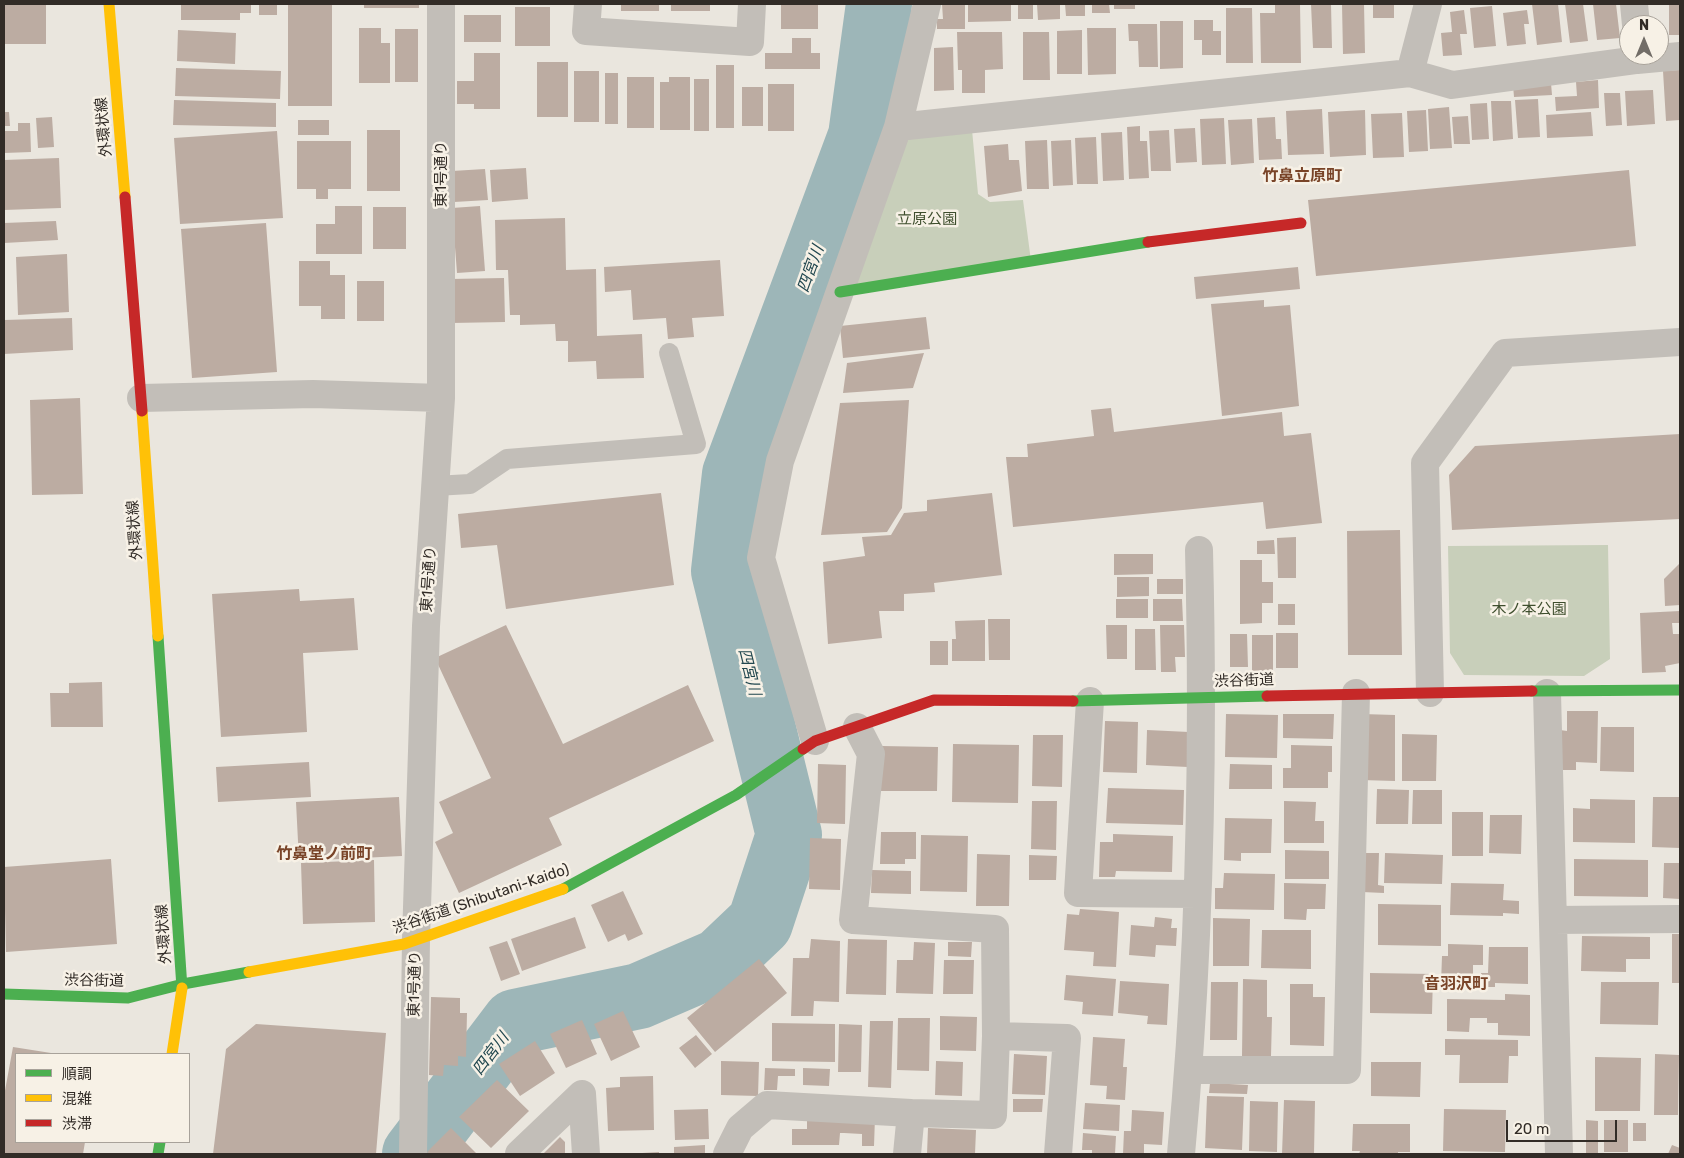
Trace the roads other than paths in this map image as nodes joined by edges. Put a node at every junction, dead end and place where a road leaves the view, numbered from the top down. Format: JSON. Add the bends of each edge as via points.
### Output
{"nodes":[{"id":1,"x":109,"y":4,"type":"edge"},
{"id":2,"x":441,"y":4,"type":"edge"},
{"id":3,"x":588,"y":4,"type":"edge"},
{"id":4,"x":752,"y":4,"type":"edge"},
{"id":5,"x":927,"y":4,"type":"edge"},
{"id":6,"x":1428,"y":4,"type":"edge"},
{"id":7,"x":1619,"y":60,"type":"edge"},
{"id":8,"x":1410,"y":73,"type":"junction"},
{"id":9,"x":898,"y":127,"type":"junction"},
{"id":10,"x":1301,"y":223,"type":"dead end"},
{"id":11,"x":840,"y":292,"type":"junction"},
{"id":12,"x":1680,"y":342,"type":"edge"},
{"id":13,"x":669,"y":353,"type":"dead end"},
{"id":14,"x":141,"y":398,"type":"junction"},
{"id":15,"x":441,"y":398,"type":"junction"},
{"id":16,"x":435,"y":486,"type":"junction"},
{"id":17,"x":1199,"y":550,"type":"dead end"},
{"id":18,"x":1680,"y":690,"type":"edge"},
{"id":19,"x":1356,"y":693,"type":"junction"},
{"id":20,"x":1430,"y":693,"type":"junction"},
{"id":21,"x":1547,"y":693,"type":"junction"},
{"id":22,"x":1202,"y":697,"type":"junction"},
{"id":23,"x":1090,"y":701,"type":"junction"},
{"id":24,"x":857,"y":727,"type":"junction"},
{"id":25,"x":815,"y":741,"type":"junction"},
{"id":26,"x":1197,"y":894,"type":"junction"},
{"id":27,"x":1680,"y":919,"type":"edge"},
{"id":28,"x":1553,"y":920,"type":"junction"},
{"id":29,"x":416,"y":939,"type":"junction"},
{"id":30,"x":182,"y":984,"type":"junction"},
{"id":31,"x":4,"y":994,"type":"edge"},
{"id":32,"x":996,"y":1036,"type":"junction"},
{"id":33,"x":172,"y":1053,"type":"edge"},
{"id":34,"x":1189,"y":1070,"type":"junction"},
{"id":35,"x":911,"y":1113,"type":"junction"},
{"id":36,"x":413,"y":1154,"type":"edge"},
{"id":37,"x":519,"y":1154,"type":"edge"},
{"id":38,"x":586,"y":1154,"type":"edge"},
{"id":39,"x":727,"y":1154,"type":"edge"},
{"id":40,"x":907,"y":1154,"type":"edge"},
{"id":41,"x":1058,"y":1154,"type":"edge"},
{"id":42,"x":1181,"y":1154,"type":"edge"},
{"id":43,"x":1559,"y":1154,"type":"edge"}],
"edges":[{"from":1,"to":14,"type":"street","name":"外環状線"},
{"from":2,"to":15,"type":"street","name":"東1号通り"},
{"from":3,"to":4,"type":"street","via":[[586,31],[750,42]]},
{"from":5,"to":9,"type":"street"},
{"from":6,"to":8,"type":"street"},
{"from":7,"to":8,"type":"street","via":[[1452,85]]},
{"from":8,"to":9,"type":"street"},
{"from":9,"to":11,"type":"street"},
{"from":10,"to":11,"type":"street","via":[[1129,244]]},
{"from":11,"to":25,"type":"street","via":[[780,461],[761,558]]},
{"from":12,"to":20,"type":"street","via":[[1505,353],[1425,464]]},
{"from":13,"to":16,"type":"lane","via":[[696,444],[507,459],[470,484]]},
{"from":14,"to":15,"type":"street","via":[[313,394]]},
{"from":14,"to":30,"type":"street","name":"外環状線"},
{"from":15,"to":16,"type":"street","name":"東1号通り"},
{"from":16,"to":29,"type":"street","name":"東1号通り","via":[[426,626]]},
{"from":17,"to":22,"type":"street"},
{"from":18,"to":21,"type":"street","name":"渋谷街道"},
{"from":19,"to":20,"type":"street","name":"渋谷街道"},
{"from":19,"to":22,"type":"street","name":"渋谷街道"},
{"from":19,"to":34,"type":"street","via":[[1347,1070]]},
{"from":20,"to":21,"type":"street","name":"渋谷街道"},
{"from":21,"to":28,"type":"street"},
{"from":22,"to":23,"type":"street","name":"渋谷街道"},
{"from":22,"to":26,"type":"street"},
{"from":23,"to":24,"type":"street","name":"渋谷街道","via":[[934,700]]},
{"from":23,"to":26,"type":"street","via":[[1078,893]]},
{"from":24,"to":25,"type":"street","name":"渋谷街道"},
{"from":24,"to":32,"type":"street","via":[[871,754],[852,920],[995,929]]},
{"from":25,"to":29,"type":"street","name":"渋谷街道 (Shibutani-Kaido)","via":[[736,795],[569,886]]},
{"from":26,"to":34,"type":"street"},
{"from":27,"to":28,"type":"street"},
{"from":28,"to":43,"type":"street"},
{"from":29,"to":30,"type":"street","name":"渋谷街道 (Shibutani-Kaido)","via":[[404,944]]},
{"from":29,"to":36,"type":"street","name":"東1号通り"},
{"from":30,"to":31,"type":"street","name":"渋谷街道","via":[[128,998]]},
{"from":30,"to":33,"type":"street","name":"外環状線"},
{"from":32,"to":35,"type":"street","via":[[993,1115]]},
{"from":32,"to":41,"type":"street","via":[[1067,1038]]},
{"from":34,"to":42,"type":"street"},
{"from":35,"to":39,"type":"street","via":[[768,1105],[740,1128]]},
{"from":35,"to":40,"type":"street"},
{"from":37,"to":38,"type":"street","via":[[582,1094]]}]}
